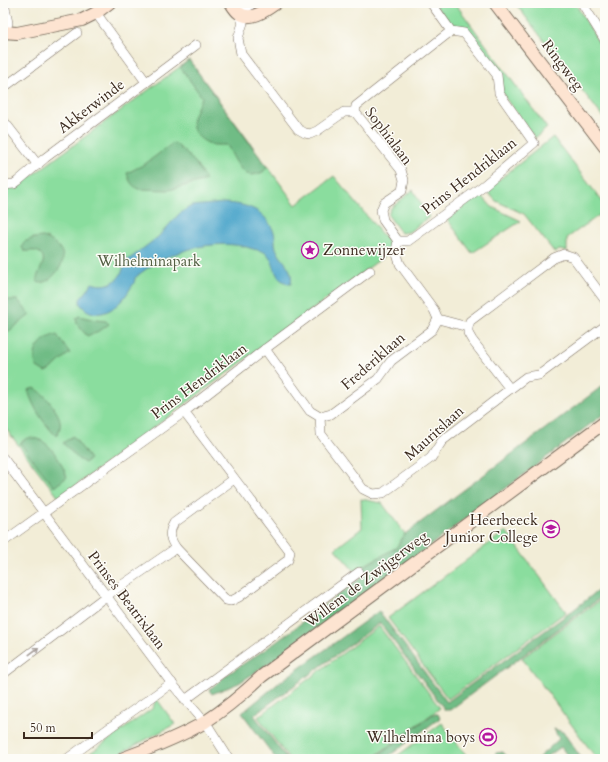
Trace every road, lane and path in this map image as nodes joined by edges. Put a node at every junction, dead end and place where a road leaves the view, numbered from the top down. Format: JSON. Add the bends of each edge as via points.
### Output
{"nodes":[{"id":1,"x":4,"y":3,"type":"edge"},
{"id":2,"x":110,"y":3,"type":"edge"},
{"id":3,"x":231,"y":3,"type":"edge"},
{"id":4,"x":252,"y":3,"type":"edge"},
{"id":5,"x":276,"y":3,"type":"edge"},
{"id":6,"x":431,"y":3,"type":"edge"},
{"id":7,"x":495,"y":3,"type":"edge"},
{"id":8,"x":582,"y":3,"type":"edge"},
{"id":9,"x":241,"y":12,"type":"junction"},
{"id":10,"x":96,"y":13,"type":"junction"},
{"id":11,"x":451,"y":31,"type":"junction"},
{"id":12,"x":4,"y":32,"type":"edge"},
{"id":13,"x":77,"y":33,"type":"dead end"},
{"id":14,"x":605,"y":40,"type":"edge"},
{"id":15,"x":196,"y":45,"type":"dead end"},
{"id":16,"x":146,"y":82,"type":"junction"},
{"id":17,"x":3,"y":88,"type":"edge"},
{"id":18,"x":355,"y":112,"type":"junction"},
{"id":19,"x":3,"y":120,"type":"edge"},
{"id":20,"x":605,"y":147,"type":"edge"},
{"id":21,"x":38,"y":165,"type":"junction"},
{"id":22,"x":3,"y":185,"type":"edge"},
{"id":23,"x":398,"y":241,"type":"junction"},
{"id":24,"x":370,"y":271,"type":"dead end"},
{"id":25,"x":605,"y":300,"type":"edge"},
{"id":26,"x":438,"y":319,"type":"junction"},
{"id":27,"x":605,"y":326,"type":"edge"},
{"id":28,"x":468,"y":327,"type":"junction"},
{"id":29,"x":265,"y":349,"type":"junction"},
{"id":30,"x":510,"y":389,"type":"junction"},
{"id":31,"x":184,"y":412,"type":"junction"},
{"id":32,"x":320,"y":417,"type":"junction"},
{"id":33,"x":605,"y":422,"type":"edge"},
{"id":34,"x":3,"y":458,"type":"edge"},
{"id":35,"x":234,"y":479,"type":"junction"},
{"id":36,"x":44,"y":512,"type":"junction"},
{"id":37,"x":3,"y":542,"type":"edge"},
{"id":38,"x":176,"y":548,"type":"junction"},
{"id":39,"x":359,"y":572,"type":"dead end"},
{"id":40,"x":106,"y":596,"type":"junction"},
{"id":41,"x":3,"y":674,"type":"edge"},
{"id":42,"x":172,"y":683,"type":"junction"},
{"id":43,"x":185,"y":700,"type":"junction"},
{"id":44,"x":202,"y":719,"type":"junction"},
{"id":45,"x":122,"y":758,"type":"edge"},
{"id":46,"x":67,"y":759,"type":"edge"},
{"id":47,"x":229,"y":759,"type":"edge"}],
"edges":[{"from":1,"to":12,"type":"street","via":[[8,23]]},
{"from":2,"to":10,"type":"main road"},
{"from":3,"to":9,"type":"main road"},
{"from":4,"to":9,"type":"street"},
{"from":5,"to":9,"type":"main road","via":[[264,12],[251,16]]},
{"from":6,"to":11,"type":"street"},
{"from":7,"to":20,"type":"main road","name":"Ringweg"},
{"from":8,"to":14,"type":"street"},
{"from":9,"to":18,"type":"street","name":"Sophialaan","via":[[243,23],[238,38],[241,54],[298,129],[310,134],[344,112]]},
{"from":10,"to":12,"type":"main road","via":[[82,20],[17,34]]},
{"from":10,"to":16,"type":"street"},
{"from":11,"to":18,"type":"street","via":[[356,106]]},
{"from":11,"to":23,"type":"street","name":"Prins Hendriklaan","via":[[464,33],[497,75],[499,93],[534,143],[483,186],[408,241]]},
{"from":13,"to":17,"type":"street"},
{"from":15,"to":16,"type":"street","name":"Akkerwinde"},
{"from":16,"to":21,"type":"street","name":"Akkerwinde"},
{"from":18,"to":23,"type":"street","name":"Sophialaan","via":[[401,170],[404,180],[402,191],[384,203],[380,210],[383,220]]},
{"from":19,"to":21,"type":"street"},
{"from":21,"to":22,"type":"street","name":"Akkerwinde","via":[[14,184]]},
{"from":23,"to":26,"type":"street","via":[[396,251],[400,264]]},
{"from":24,"to":29,"type":"street","name":"Prins Hendriklaan"},
{"from":25,"to":28,"type":"street","via":[[573,257],[564,254],[554,258],[470,321]]},
{"from":26,"to":28,"type":"street"},
{"from":26,"to":32,"type":"street","name":"Frederiklaan","via":[[432,330],[391,361],[378,379],[331,414]]},
{"from":27,"to":30,"type":"street","name":"Mauritslaan","via":[[539,375],[526,377]]},
{"from":28,"to":30,"type":"street","via":[[472,340]]},
{"from":29,"to":31,"type":"street","name":"Prins Hendriklaan"},
{"from":29,"to":32,"type":"street","via":[[310,411]]},
{"from":30,"to":32,"type":"street","name":"Mauritslaan","via":[[442,440],[431,458],[383,493],[373,494],[362,489],[321,434]]},
{"from":31,"to":35,"type":"street"},
{"from":31,"to":36,"type":"street","name":"Prins Hendriklaan"},
{"from":33,"to":44,"type":"main road","name":"Willem de Zwijgerweg","via":[[262,676],[242,695]]},
{"from":34,"to":36,"type":"street","name":"Prinses Beatrixlaan"},
{"from":35,"to":38,"type":"street","via":[[174,523],[170,530],[170,539]]},
{"from":35,"to":38,"type":"street","via":[[290,552],[288,560],[231,601],[226,600]]},
{"from":36,"to":37,"type":"street","name":"Prins Hendriklaan"},
{"from":36,"to":40,"type":"street","name":"Prinses Beatrixlaan"},
{"from":38,"to":40,"type":"street"},
{"from":39,"to":43,"type":"street","name":"Willem de Zwijgerweg"},
{"from":41,"to":40,"type":"street","one_way":true},
{"from":40,"to":42,"type":"street","name":"Prinses Beatrixlaan"},
{"from":42,"to":43,"type":"street","name":"Prinses Beatrixlaan"},
{"from":42,"to":46,"type":"street"},
{"from":43,"to":44,"type":"street","name":"Prinses Beatrixlaan"},
{"from":44,"to":45,"type":"main road","name":"Willem de Zwijgerweg","via":[[146,750]]},
{"from":44,"to":47,"type":"street","name":"Prinses Beatrixlaan"}]}
